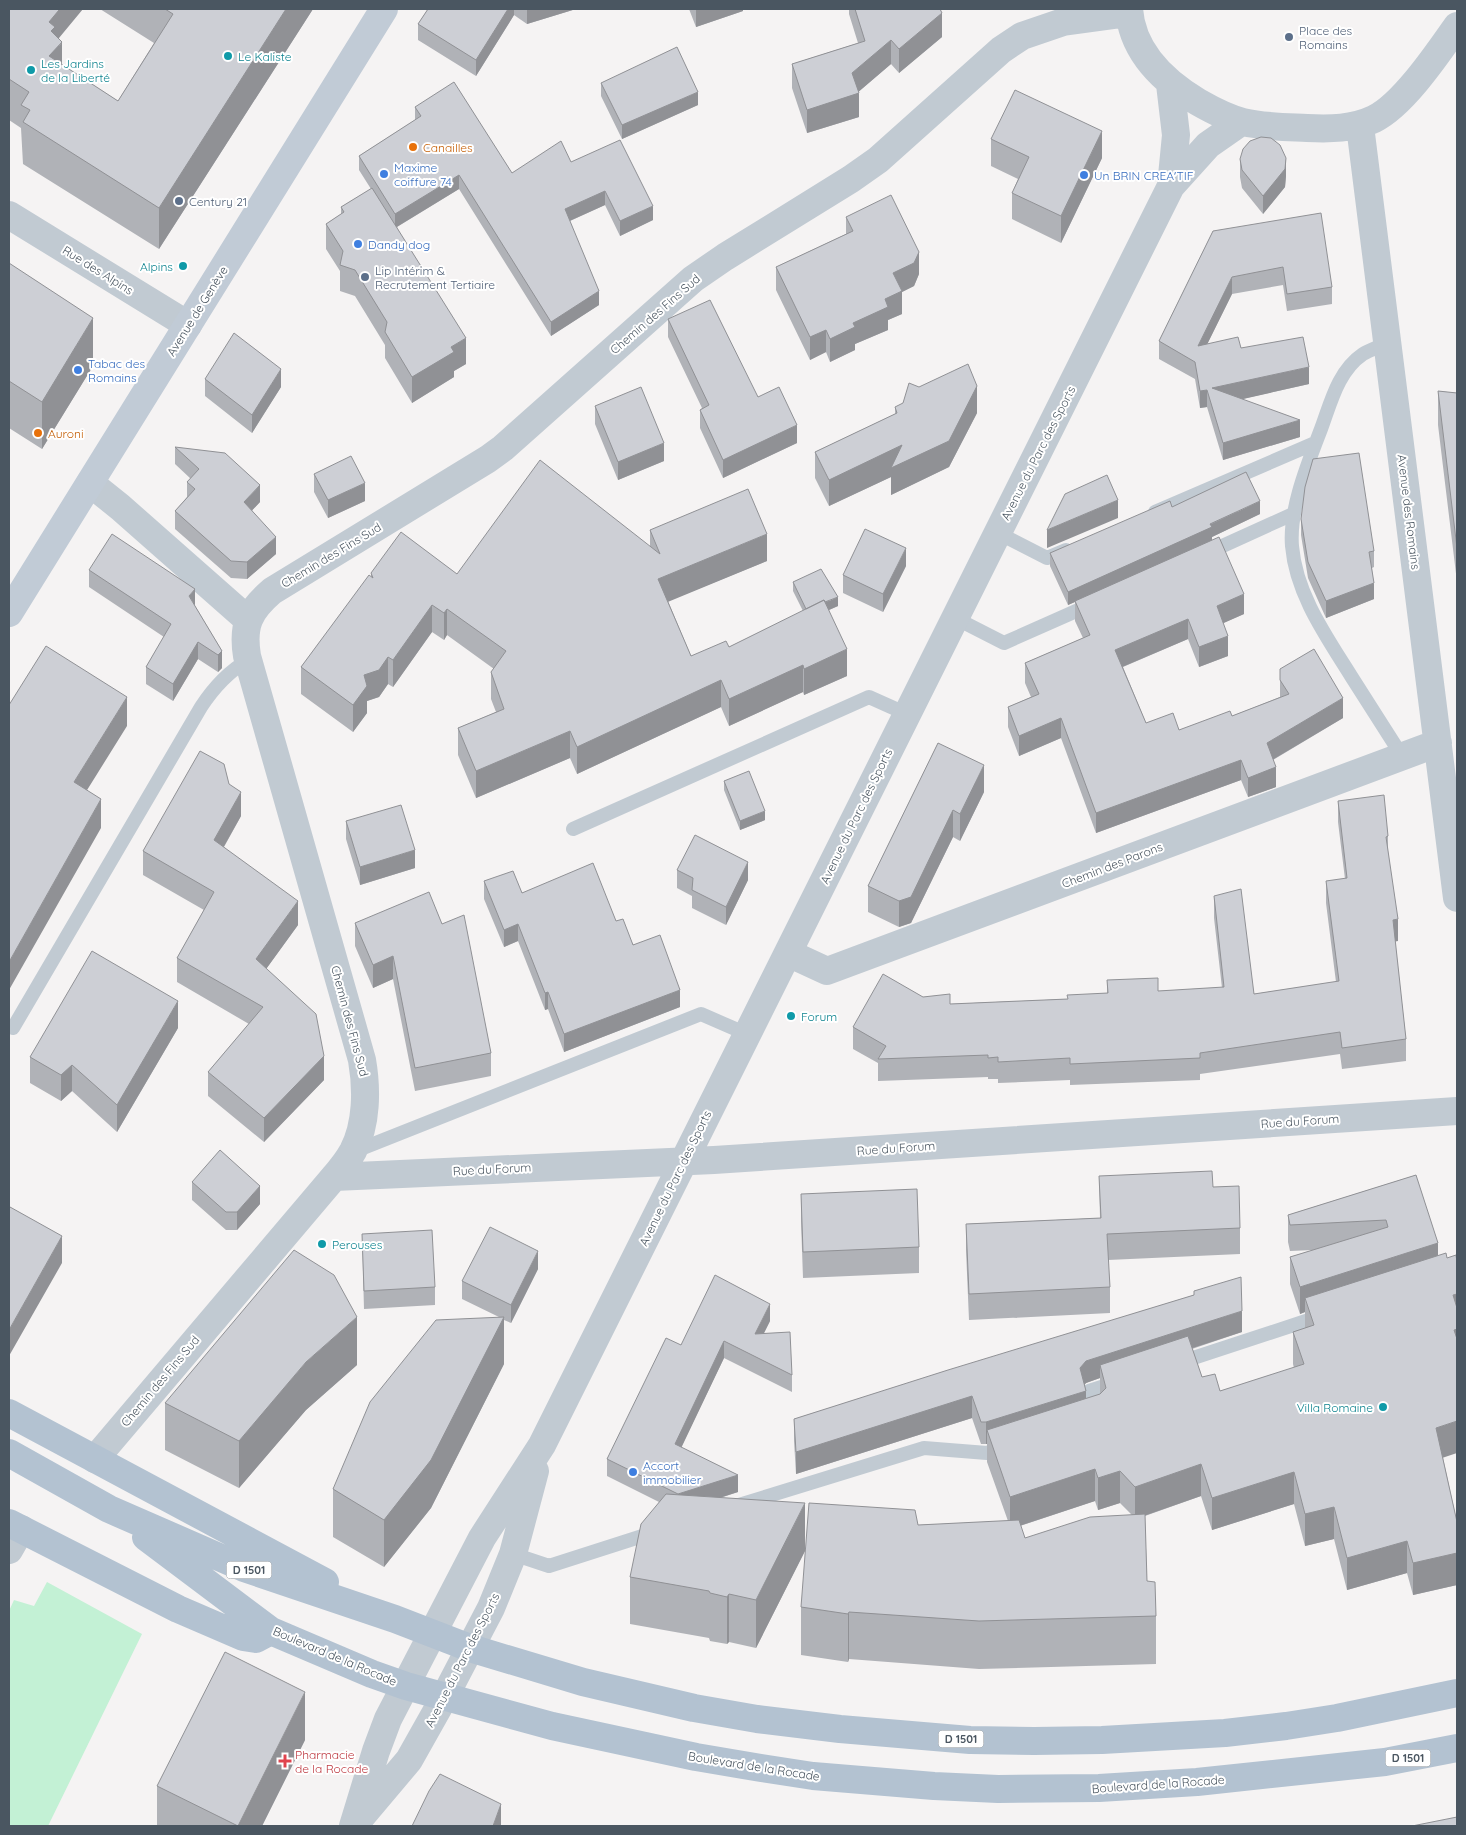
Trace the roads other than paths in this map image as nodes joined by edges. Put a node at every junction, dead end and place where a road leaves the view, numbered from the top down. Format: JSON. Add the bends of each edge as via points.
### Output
{"nodes":[{"id":1,"x":384,"y":9,"type":"edge"},
{"id":2,"x":1129,"y":11,"type":"edge"},
{"id":3,"x":1457,"y":26,"type":"edge"},
{"id":4,"x":1170,"y":84,"type":"junction"},
{"id":5,"x":1241,"y":122,"type":"junction"},
{"id":6,"x":1360,"y":126,"type":"junction"},
{"id":7,"x":1171,"y":186,"type":"junction"},
{"id":8,"x":9,"y":215,"type":"edge"},
{"id":9,"x":188,"y":325,"type":"junction"},
{"id":10,"x":1387,"y":343,"type":"junction"},
{"id":11,"x":1315,"y":443,"type":"junction"},
{"id":12,"x":90,"y":483,"type":"junction"},
{"id":13,"x":1293,"y":514,"type":"junction"},
{"id":14,"x":1146,"y":516,"type":"edge"},
{"id":15,"x":998,"y":533,"type":"junction"},
{"id":16,"x":1083,"y":543,"type":"edge"},
{"id":17,"x":1194,"y":559,"type":"edge"},
{"id":18,"x":1104,"y":599,"type":"edge"},
{"id":19,"x":9,"y":613,"type":"edge"},
{"id":20,"x":955,"y":618,"type":"junction"},
{"id":21,"x":247,"y":619,"type":"junction"},
{"id":22,"x":248,"y":660,"type":"junction"},
{"id":23,"x":907,"y":714,"type":"junction"},
{"id":24,"x":1438,"y":743,"type":"junction"},
{"id":25,"x":1402,"y":756,"type":"junction"},
{"id":26,"x":573,"y":829,"type":"dead end"},
{"id":27,"x":1457,"y":898,"type":"edge"},
{"id":28,"x":788,"y":954,"type":"junction"},
{"id":29,"x":14,"y":1028,"type":"dead end"},
{"id":30,"x":747,"y":1034,"type":"junction"},
{"id":31,"x":1457,"y":1111,"type":"edge"},
{"id":32,"x":352,"y":1152,"type":"junction"},
{"id":33,"x":684,"y":1161,"type":"junction"},
{"id":34,"x":334,"y":1177,"type":"junction"},
{"id":35,"x":1335,"y":1312,"type":"edge"},
{"id":36,"x":1165,"y":1367,"type":"edge"},
{"id":37,"x":1127,"y":1379,"type":"edge"},
{"id":38,"x":9,"y":1412,"type":"edge"},
{"id":39,"x":1088,"y":1421,"type":"edge"},
{"id":40,"x":1014,"y":1444,"type":"edge"},
{"id":41,"x":542,"y":1445,"type":"junction"},
{"id":42,"x":9,"y":1454,"type":"edge"},
{"id":43,"x":95,"y":1459,"type":"junction"},
{"id":44,"x":109,"y":1508,"type":"junction"},
{"id":45,"x":726,"y":1510,"type":"edge"},
{"id":46,"x":670,"y":1527,"type":"edge"},
{"id":47,"x":13,"y":1534,"type":"edge"},
{"id":48,"x":513,"y":1554,"type":"junction"},
{"id":49,"x":395,"y":1620,"type":"junction"},
{"id":50,"x":271,"y":1631,"type":"junction"},
{"id":51,"x":432,"y":1634,"type":"junction"},
{"id":52,"x":470,"y":1648,"type":"junction"},
{"id":53,"x":406,"y":1686,"type":"junction"},
{"id":54,"x":1457,"y":1692,"type":"edge"},
{"id":55,"x":445,"y":1696,"type":"junction"},
{"id":56,"x":1457,"y":1748,"type":"edge"},
{"id":57,"x":353,"y":1826,"type":"edge"}],
"edges":[{"from":1,"to":9,"type":"main road","name":"Avenue de Genève"},
{"from":2,"to":4,"type":"street","via":[[1139,47]]},
{"from":2,"to":21,"type":"street","name":"Chemin des Fins Sud","via":[[1063,22],[1022,36],[1001,50],[878,160],[694,280],[503,448],[272,591]]},
{"from":3,"to":6,"type":"street","via":[[1406,92],[1377,118]]},
{"from":4,"to":5,"type":"street","via":[[1207,107]]},
{"from":4,"to":7,"type":"street","name":"Avenue du Parc des Sports","via":[[1176,135]]},
{"from":5,"to":6,"type":"street","via":[[1322,128]]},
{"from":5,"to":7,"type":"street","name":"Avenue du Parc des Sports","via":[[1208,145]]},
{"from":6,"to":10,"type":"street","name":"Avenue des Romains"},
{"from":7,"to":15,"type":"street","name":"Avenue du Parc des Sports"},
{"from":8,"to":9,"type":"street","name":"Rue des Alpins"},
{"from":9,"to":12,"type":"main road","name":"Avenue de Genève"},
{"from":10,"to":11,"type":"lane","via":[[1366,353],[1347,369]]},
{"from":10,"to":24,"type":"street","name":"Avenue des Romains"},
{"from":11,"to":13,"type":"lane"},
{"from":11,"to":14,"type":"lane"},
{"from":12,"to":19,"type":"main road","name":"Avenue de Genève"},
{"from":12,"to":21,"type":"street"},
{"from":13,"to":17,"type":"lane"},
{"from":13,"to":25,"type":"lane","via":[[1292,545],[1302,589],[1338,655]]},
{"from":15,"to":16,"type":"lane","via":[[1047,558]]},
{"from":15,"to":20,"type":"street","name":"Avenue du Parc des Sports"},
{"from":18,"to":20,"type":"lane","via":[[1004,643]]},
{"from":20,"to":23,"type":"street","name":"Avenue du Parc des Sports"},
{"from":21,"to":22,"type":"street","name":"Chemin des Fins Sud","via":[[245,642]]},
{"from":22,"to":29,"type":"lane","via":[[223,678],[201,707]]},
{"from":22,"to":32,"type":"street","name":"Chemin des Fins Sud","via":[[362,1060],[366,1080],[363,1122]]},
{"from":23,"to":26,"type":"lane","via":[[869,697]]},
{"from":23,"to":28,"type":"street","name":"Avenue du Parc des Sports"},
{"from":24,"to":25,"type":"street","name":"Chemin des Parons"},
{"from":24,"to":27,"type":"street","name":"Avenue des Romains"},
{"from":25,"to":28,"type":"street","name":"Chemin des Parons","via":[[827,971]]},
{"from":28,"to":30,"type":"street","name":"Avenue du Parc des Sports"},
{"from":30,"to":32,"type":"lane","via":[[701,1014]]},
{"from":30,"to":33,"type":"street","name":"Avenue du Parc des Sports"},
{"from":31,"to":33,"type":"street","name":"Rue du Forum"},
{"from":32,"to":34,"type":"street","name":"Chemin des Fins Sud"},
{"from":33,"to":34,"type":"street","name":"Rue du Forum"},
{"from":33,"to":41,"type":"street","name":"Avenue du Parc des Sports"},
{"from":34,"to":43,"type":"street","name":"Chemin des Fins Sud"},
{"from":35,"to":36,"type":"lane"},
{"from":37,"to":39,"type":"lane","via":[[1089,1391],[1097,1418]]},
{"from":38,"to":43,"type":"main road"},
{"from":40,"to":45,"type":"lane","via":[[987,1453],[924,1448]]},
{"from":41,"to":48,"type":"street","name":"Avenue du Parc des Sports"},
{"from":41,"to":51,"type":"street","name":"Avenue du Parc des Sports","via":[[482,1538]]},
{"from":42,"to":44,"type":"main road","name":"Boulevard de la Rocade","number":"D 1501"},
{"from":43,"to":49,"type":"main road"},
{"from":44,"to":49,"type":"main road","name":"Boulevard de la Rocade","number":"D 1501","via":[[244,1568]]},
{"from":44,"to":50,"type":"main road","name":"Boulevard de la Rocade","number":"D 1501"},
{"from":46,"to":48,"type":"lane","via":[[549,1566]]},
{"from":47,"to":50,"type":"main road","via":[[243,1637],[256,1639]]},
{"from":48,"to":52,"type":"street","name":"Avenue du Parc des Sports"},
{"from":49,"to":51,"type":"main road","name":"Boulevard de la Rocade","number":"D 1501"},
{"from":50,"to":53,"type":"main road","name":"Boulevard de la Rocade","number":"D 1501"},
{"from":51,"to":52,"type":"main road","name":"Boulevard de la Rocade","number":"D 1501"},
{"from":51,"to":53,"type":"street","name":"Avenue du Parc des Sports"},
{"from":52,"to":54,"type":"main road","name":"Boulevard de la Rocade","number":"D 1501","via":[[583,1682],[694,1708],[840,1730],[970,1740],[1102,1740],[1225,1732],[1337,1718]]},
{"from":52,"to":55,"type":"street","name":"Avenue du Parc des Sports"},
{"from":53,"to":55,"type":"main road","name":"Boulevard de la Rocade","number":"D 1501"},
{"from":53,"to":57,"type":"street","name":"Avenue du Parc des Sports","via":[[388,1719]]},
{"from":55,"to":56,"type":"main road","name":"Boulevard de la Rocade","number":"D 1501","via":[[552,1726],[696,1757],[813,1776],[943,1786],[1046,1789],[1140,1786],[1385,1762]]},
{"from":55,"to":57,"type":"street","name":"Avenue du Parc des Sports","via":[[409,1760]]}]}
